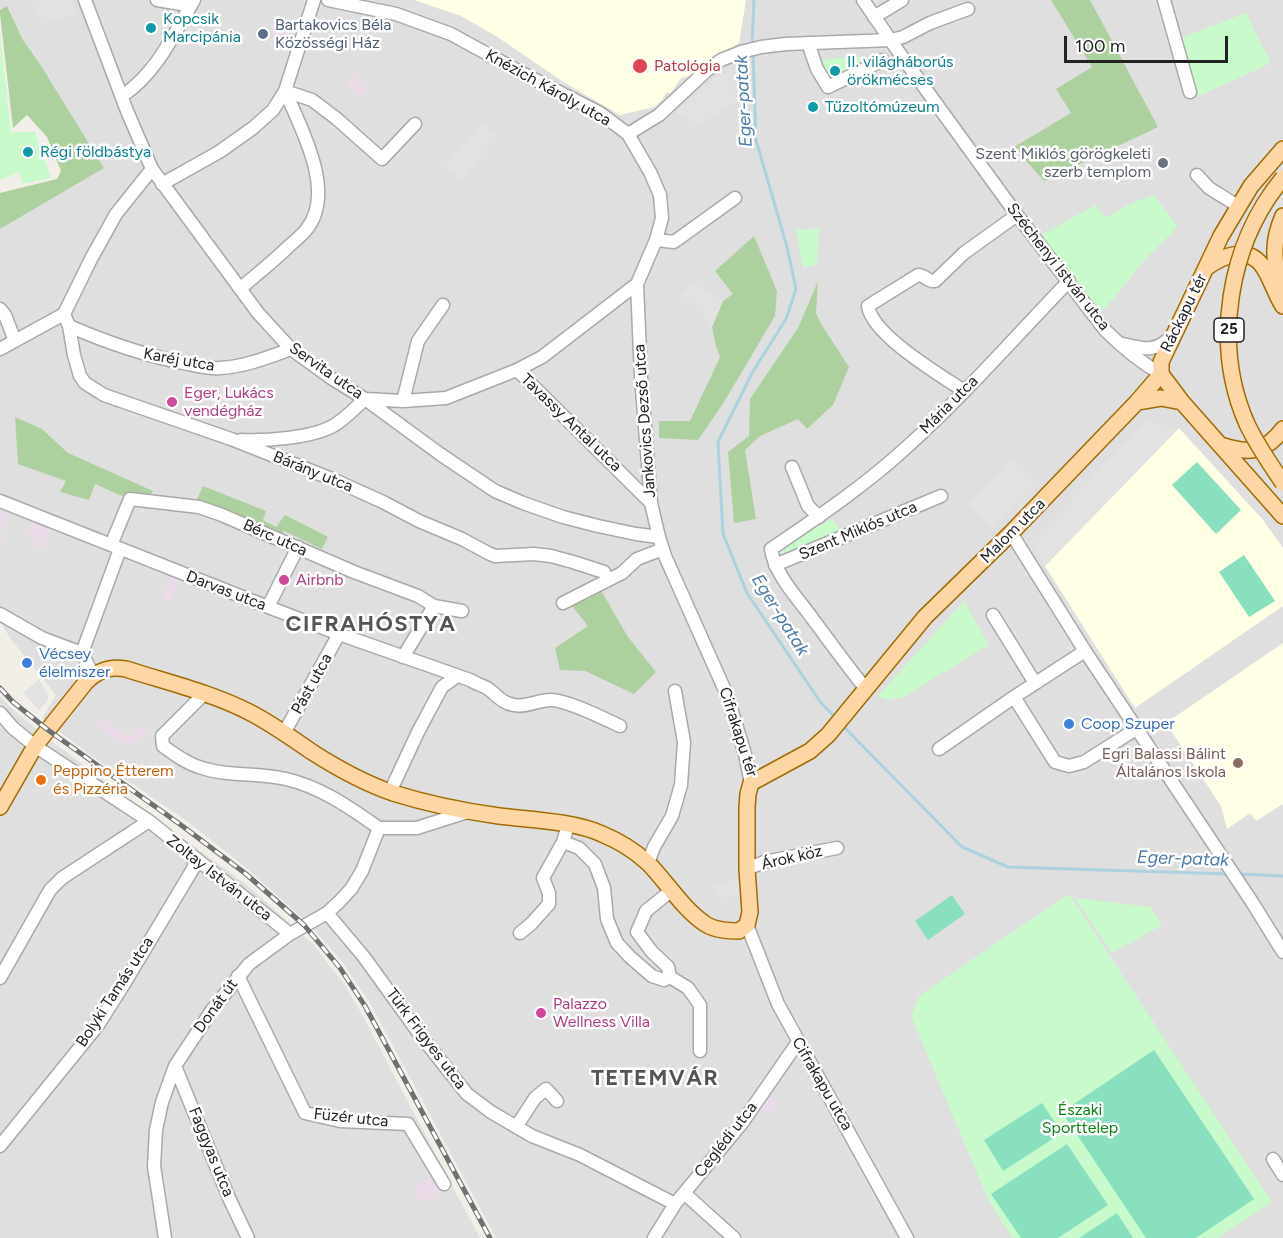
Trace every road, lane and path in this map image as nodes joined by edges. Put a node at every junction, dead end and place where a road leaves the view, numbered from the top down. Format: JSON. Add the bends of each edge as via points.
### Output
{"nodes":[{"id":1,"x":85,"y":0,"type":"edge"},
{"id":2,"x":157,"y":0,"type":"edge"},
{"id":3,"x":193,"y":0,"type":"edge"},
{"id":4,"x":314,"y":0,"type":"edge"},
{"id":5,"x":328,"y":0,"type":"edge"},
{"id":6,"x":863,"y":0,"type":"edge"},
{"id":7,"x":902,"y":0,"type":"edge"},
{"id":8,"x":1164,"y":0,"type":"edge"},
{"id":9,"x":968,"y":9,"type":"dead end"},
{"id":10,"x":874,"y":16,"type":"junction"},
{"id":11,"x":891,"y":40,"type":"junction"},
{"id":12,"x":808,"y":43,"type":"junction"},
{"id":13,"x":883,"y":60,"type":"dead end"},
{"id":14,"x":285,"y":91,"type":"junction"},
{"id":15,"x":1190,"y":92,"type":"dead end"},
{"id":16,"x":122,"y":96,"type":"junction"},
{"id":17,"x":415,"y":124,"type":"dead end"},
{"id":18,"x":628,"y":134,"type":"junction"},
{"id":19,"x":1283,"y":149,"type":"edge"},
{"id":20,"x":152,"y":169,"type":"junction"},
{"id":21,"x":1197,"y":175,"type":"dead end"},
{"id":22,"x":1283,"y":178,"type":"edge"},
{"id":23,"x":162,"y":184,"type":"junction"},
{"id":24,"x":735,"y":198,"type":"dead end"},
{"id":25,"x":1238,"y":206,"type":"junction"},
{"id":26,"x":1017,"y":215,"type":"junction"},
{"id":27,"x":1283,"y":216,"type":"edge"},
{"id":28,"x":656,"y":240,"type":"junction"},
{"id":29,"x":1206,"y":268,"type":"junction"},
{"id":30,"x":1069,"y":281,"type":"junction"},
{"id":31,"x":637,"y":284,"type":"junction"},
{"id":32,"x":241,"y":288,"type":"junction"},
{"id":33,"x":1283,"y":301,"type":"edge"},
{"id":34,"x":443,"y":305,"type":"dead end"},
{"id":35,"x":1283,"y":306,"type":"edge"},
{"id":36,"x":0,"y":309,"type":"edge"},
{"id":37,"x":64,"y":314,"type":"junction"},
{"id":38,"x":69,"y":326,"type":"junction"},
{"id":39,"x":1172,"y":336,"type":"junction"},
{"id":40,"x":15,"y":341,"type":"junction"},
{"id":41,"x":1119,"y":344,"type":"junction"},
{"id":42,"x":291,"y":349,"type":"junction"},
{"id":43,"x":0,"y":350,"type":"edge"},
{"id":44,"x":517,"y":370,"type":"junction"},
{"id":45,"x":1161,"y":374,"type":"junction"},
{"id":46,"x":964,"y":391,"type":"junction"},
{"id":47,"x":365,"y":399,"type":"junction"},
{"id":48,"x":403,"y":401,"type":"junction"},
{"id":49,"x":1137,"y":402,"type":"junction"},
{"id":50,"x":1182,"y":402,"type":"junction"},
{"id":51,"x":1283,"y":429,"type":"edge"},
{"id":52,"x":231,"y":439,"type":"junction"},
{"id":53,"x":1218,"y":444,"type":"junction"},
{"id":54,"x":1276,"y":447,"type":"edge"},
{"id":55,"x":792,"y":467,"type":"dead end"},
{"id":56,"x":1283,"y":483,"type":"edge"},
{"id":57,"x":941,"y":496,"type":"dead end"},
{"id":58,"x":0,"y":501,"type":"edge"},
{"id":59,"x":651,"y":503,"type":"junction"},
{"id":60,"x":1283,"y":516,"type":"edge"},
{"id":61,"x":819,"y":517,"type":"junction"},
{"id":62,"x":1011,"y":533,"type":"junction"},
{"id":63,"x":115,"y":547,"type":"junction"},
{"id":64,"x":298,"y":547,"type":"junction"},
{"id":65,"x":662,"y":547,"type":"junction"},
{"id":66,"x":776,"y":565,"type":"junction"},
{"id":67,"x":607,"y":579,"type":"junction"},
{"id":68,"x":563,"y":603,"type":"dead end"},
{"id":69,"x":434,"y":606,"type":"junction"},
{"id":70,"x":268,"y":607,"type":"junction"},
{"id":71,"x":462,"y":611,"type":"dead end"},
{"id":72,"x":0,"y":614,"type":"edge"},
{"id":73,"x":993,"y":615,"type":"dead end"},
{"id":74,"x":339,"y":634,"type":"junction"},
{"id":75,"x":1085,"y":651,"type":"junction"},
{"id":76,"x":82,"y":653,"type":"junction"},
{"id":77,"x":403,"y":657,"type":"junction"},
{"id":78,"x":93,"y":675,"type":"junction"},
{"id":79,"x":457,"y":676,"type":"junction"},
{"id":80,"x":1035,"y":683,"type":"junction"},
{"id":81,"x":866,"y":689,"type":"junction"},
{"id":82,"x":675,"y":691,"type":"dead end"},
{"id":83,"x":204,"y":694,"type":"junction"},
{"id":84,"x":1014,"y":697,"type":"junction"},
{"id":85,"x":0,"y":713,"type":"edge"},
{"id":86,"x":620,"y":726,"type":"dead end"},
{"id":87,"x":1136,"y":729,"type":"junction"},
{"id":88,"x":284,"y":733,"type":"junction"},
{"id":89,"x":35,"y":746,"type":"junction"},
{"id":90,"x":939,"y":749,"type":"dead end"},
{"id":91,"x":751,"y":783,"type":"junction"},
{"id":92,"x":390,"y":792,"type":"junction"},
{"id":93,"x":0,"y":807,"type":"edge"},
{"id":94,"x":467,"y":812,"type":"junction"},
{"id":95,"x":148,"y":821,"type":"junction"},
{"id":96,"x":568,"y":825,"type":"junction"},
{"id":97,"x":380,"y":828,"type":"junction"},
{"id":98,"x":563,"y":842,"type":"junction"},
{"id":99,"x":837,"y":848,"type":"dead end"},
{"id":100,"x":194,"y":858,"type":"junction"},
{"id":101,"x":648,"y":863,"type":"junction"},
{"id":102,"x":747,"y":869,"type":"junction"},
{"id":103,"x":672,"y":890,"type":"junction"},
{"id":104,"x":327,"y":913,"type":"junction"},
{"id":105,"x":747,"y":924,"type":"junction"},
{"id":106,"x":520,"y":933,"type":"dead end"},
{"id":107,"x":290,"y":934,"type":"junction"},
{"id":108,"x":1283,"y":952,"type":"edge"},
{"id":109,"x":238,"y":976,"type":"junction"},
{"id":110,"x":670,"y":977,"type":"junction"},
{"id":111,"x":0,"y":978,"type":"edge"},
{"id":112,"x":798,"y":1042,"type":"junction"},
{"id":113,"x":700,"y":1051,"type":"dead end"},
{"id":114,"x":175,"y":1066,"type":"junction"},
{"id":115,"x":557,"y":1101,"type":"dead end"},
{"id":116,"x":516,"y":1127,"type":"junction"},
{"id":117,"x":0,"y":1146,"type":"edge"},
{"id":118,"x":1273,"y":1159,"type":"dead end"},
{"id":119,"x":1283,"y":1175,"type":"edge"},
{"id":120,"x":444,"y":1184,"type":"dead end"},
{"id":121,"x":684,"y":1193,"type":"junction"},
{"id":122,"x":675,"y":1204,"type":"junction"},
{"id":123,"x":165,"y":1238,"type":"edge"},
{"id":124,"x":248,"y":1238,"type":"edge"},
{"id":125,"x":654,"y":1238,"type":"edge"},
{"id":126,"x":734,"y":1238,"type":"edge"},
{"id":127,"x":907,"y":1238,"type":"edge"}],
"edges":[{"from":1,"to":16,"type":"street","name":"Servita utca"},
{"from":2,"to":3,"type":"street","via":[[181,4]]},
{"from":3,"to":16,"type":"street","via":[[155,65]]},
{"from":4,"to":14,"type":"street"},
{"from":5,"to":18,"type":"street","name":"Knézich Károly utca","via":[[396,14],[451,34],[600,113]]},
{"from":6,"to":10,"type":"street","name":"Széchenyi István utca"},
{"from":7,"to":10,"type":"street"},
{"from":8,"to":15,"type":"street"},
{"from":9,"to":11,"type":"street","name":"Knézich Károly utca"},
{"from":10,"to":11,"type":"street","name":"Széchenyi István utca"},
{"from":11,"to":12,"type":"street","name":"Knézich Károly utca"},
{"from":11,"to":26,"type":"street","name":"Széchenyi István utca"},
{"from":12,"to":13,"type":"street","via":[[828,87]]},
{"from":12,"to":18,"type":"street","name":"Knézich Károly utca","via":[[761,47],[721,60],[659,115]]},
{"from":14,"to":17,"type":"street","via":[[312,100],[382,159]]},
{"from":14,"to":23,"type":"street","via":[[273,110],[253,128]]},
{"from":14,"to":32,"type":"street","via":[[307,139],[318,190],[317,209],[307,229]]},
{"from":16,"to":20,"type":"street","name":"Servita utca"},
{"from":18,"to":28,"type":"street","via":[[660,195],[662,218]]},
{"from":19,"to":25,"type":"main road"},
{"from":20,"to":23,"type":"street","name":"Servita utca"},
{"from":20,"to":37,"type":"street","via":[[116,214]]},
{"from":21,"to":25,"type":"street","via":[[1209,188]]},
{"from":22,"to":56,"type":"main road","number":"25","bridge":true,"via":[[1258,213],[1245,243],[1229,313],[1235,387],[1247,423]]},
{"from":23,"to":32,"type":"street","name":"Servita utca"},
{"from":24,"to":28,"type":"street","via":[[674,242]]},
{"from":25,"to":29,"type":"main road"},
{"from":26,"to":30,"type":"street","name":"Széchenyi István utca"},
{"from":26,"to":46,"type":"street","via":[[964,253],[935,281],[918,275],[868,306],[869,314],[885,333]]},
{"from":27,"to":33,"type":"main road","via":[[1274,246]]},
{"from":28,"to":31,"type":"street"},
{"from":29,"to":35,"type":"main road","name":"Ráckapu tér","via":[[1236,254],[1253,256]]},
{"from":29,"to":39,"type":"main road","name":"Ráckapu tér"},
{"from":30,"to":41,"type":"street","name":"Széchenyi István utca"},
{"from":30,"to":46,"type":"street","name":"Mária utca"},
{"from":31,"to":44,"type":"street","via":[[542,357]]},
{"from":31,"to":59,"type":"street","name":"Jankovics Dezső utca"},
{"from":32,"to":42,"type":"street","name":"Servita utca"},
{"from":34,"to":48,"type":"street","via":[[418,341]]},
{"from":36,"to":40,"type":"street"},
{"from":37,"to":38,"type":"street","name":"Bárány utca"},
{"from":37,"to":40,"type":"street"},
{"from":38,"to":42,"type":"street","name":"Karéj utca","via":[[140,353],[219,368]]},
{"from":38,"to":52,"type":"street","name":"Bárány utca","via":[[74,355],[85,383],[104,395]]},
{"from":39,"to":41,"type":"street","via":[[1153,349]]},
{"from":39,"to":45,"type":"main road","name":"Ráckapu tér","via":[[1161,362]]},
{"from":40,"to":43,"type":"street"},
{"from":41,"to":45,"type":"street","name":"Széchenyi István utca"},
{"from":42,"to":47,"type":"street","name":"Servita utca"},
{"from":44,"to":48,"type":"street","via":[[446,398]]},
{"from":44,"to":59,"type":"street","name":"Tavassy Antal utca"},
{"from":45,"to":49,"type":"main road","name":"Malom utca"},
{"from":45,"to":50,"type":"main road","name":"Ráckapu tér"},
{"from":46,"to":61,"type":"street","name":"Mária utca","via":[[898,455]]},
{"from":47,"to":48,"type":"street"},
{"from":47,"to":52,"type":"street","via":[[342,420],[321,431],[286,438]]},
{"from":47,"to":65,"type":"street","name":"Servita utca","via":[[495,491],[563,517],[636,534]]},
{"from":49,"to":50,"type":"main road","via":[[1161,398]]},
{"from":49,"to":62,"type":"main road","name":"Malom utca"},
{"from":50,"to":53,"type":"main road","name":"Ráckapu tér"},
{"from":51,"to":54,"type":"main road"},
{"from":52,"to":67,"type":"street","name":"Bárány utca","via":[[332,479],[495,556],[551,556],[604,572]]},
{"from":53,"to":54,"type":"main road","via":[[1253,452]]},
{"from":53,"to":60,"type":"main road","name":"Ráckapu tér"},
{"from":55,"to":61,"type":"street","via":[[808,506]]},
{"from":57,"to":66,"type":"street","name":"Szent Miklós utca"},
{"from":58,"to":63,"type":"street","name":"Darvas utca"},
{"from":59,"to":65,"type":"street","name":"Jankovics Dezső utca"},
{"from":61,"to":66,"type":"street","name":"Mária utca","via":[[771,549]]},
{"from":62,"to":75,"type":"street"},
{"from":62,"to":81,"type":"main road","name":"Malom utca","via":[[925,617]]},
{"from":63,"to":64,"type":"street","name":"Bérc utca","via":[[130,499],[199,507]]},
{"from":63,"to":70,"type":"street","name":"Darvas utca"},
{"from":63,"to":76,"type":"street"},
{"from":64,"to":69,"type":"street","name":"Bérc utca"},
{"from":64,"to":70,"type":"street"},
{"from":65,"to":67,"type":"street"},
{"from":65,"to":91,"type":"street","name":"Cifrakapu tér","via":[[727,695]]},
{"from":66,"to":81,"type":"street"},
{"from":67,"to":68,"type":"street"},
{"from":69,"to":71,"type":"street","name":"Bérc utca"},
{"from":69,"to":77,"type":"street"},
{"from":70,"to":74,"type":"street","name":"Darvas utca"},
{"from":72,"to":76,"type":"street","via":[[42,638]]},
{"from":73,"to":80,"type":"street"},
{"from":74,"to":77,"type":"street","name":"Darvas utca"},
{"from":74,"to":88,"type":"street","name":"Pást utca"},
{"from":75,"to":80,"type":"street"},
{"from":75,"to":87,"type":"street"},
{"from":76,"to":78,"type":"street"},
{"from":77,"to":79,"type":"street","name":"Darvas utca"},
{"from":78,"to":83,"type":"main road","via":[[109,668],[126,669]]},
{"from":78,"to":89,"type":"main road"},
{"from":79,"to":86,"type":"street","name":"Darvas utca","via":[[513,705],[558,700]]},
{"from":79,"to":92,"type":"street","via":[[442,687]]},
{"from":80,"to":84,"type":"street"},
{"from":81,"to":91,"type":"main road","name":"Cifrakapu tér","via":[[810,751]]},
{"from":82,"to":101,"type":"street","via":[[684,742],[681,785],[672,816]]},
{"from":83,"to":88,"type":"main road","via":[[249,712]]},
{"from":83,"to":97,"type":"street","via":[[162,736],[163,746],[198,767],[288,779],[324,792]]},
{"from":84,"to":87,"type":"street","via":[[1055,762],[1069,766],[1084,762]]},
{"from":84,"to":90,"type":"street"},
{"from":85,"to":89,"type":"street","name":"Zoltay István utca"},
{"from":87,"to":108,"type":"street"},
{"from":88,"to":92,"type":"main road","via":[[357,778]]},
{"from":89,"to":93,"type":"main road"},
{"from":89,"to":95,"type":"street","name":"Zoltay István utca"},
{"from":91,"to":102,"type":"main road"},
{"from":92,"to":94,"type":"main road"},
{"from":94,"to":96,"type":"main road"},
{"from":94,"to":97,"type":"street","via":[[417,828]]},
{"from":95,"to":100,"type":"street","name":"Zoltay István utca"},
{"from":95,"to":111,"type":"street","via":[[50,890]]},
{"from":96,"to":98,"type":"street"},
{"from":96,"to":101,"type":"main road","via":[[600,833]]},
{"from":97,"to":104,"type":"street","name":"Donát út","via":[[351,889]]},
{"from":98,"to":106,"type":"street","via":[[543,879],[549,904]]},
{"from":98,"to":110,"type":"street","via":[[579,848],[595,864],[604,888],[607,919],[617,943],[652,976],[664,980]]},
{"from":99,"to":102,"type":"street","name":"Árok köz"},
{"from":100,"to":107,"type":"street","name":"Zoltay István utca"},
{"from":100,"to":117,"type":"street","name":"Bolyki Tamás utca","via":[[194,867],[98,1025]]},
{"from":101,"to":103,"type":"main road"},
{"from":102,"to":105,"type":"main road"},
{"from":103,"to":105,"type":"main road","via":[[705,924],[731,931],[739,931]]},
{"from":103,"to":110,"type":"street","via":[[646,911],[637,932],[668,967]]},
{"from":104,"to":107,"type":"street","name":"Donát út"},
{"from":104,"to":116,"type":"street","name":"Türk Frigyes utca","via":[[467,1094]]},
{"from":105,"to":112,"type":"street","name":"Cifrakapu utca","via":[[778,1004]]},
{"from":107,"to":109,"type":"street","name":"Donát út"},
{"from":109,"to":114,"type":"street","name":"Donát út"},
{"from":109,"to":120,"type":"street","name":"Füzér utca","via":[[305,1113],[340,1120],[408,1124]]},
{"from":110,"to":113,"type":"street","via":[[688,988],[700,1005]]},
{"from":112,"to":121,"type":"street","name":"Ceglédi utca","via":[[742,1124]]},
{"from":112,"to":127,"type":"street","name":"Cifrakapu utca"},
{"from":114,"to":123,"type":"street","name":"Donát út","via":[[156,1130],[154,1166]]},
{"from":114,"to":124,"type":"street","name":"Faggyas utca"},
{"from":115,"to":116,"type":"street","via":[[546,1089],[535,1098]]},
{"from":116,"to":122,"type":"street","name":"Türk Frigyes utca"},
{"from":118,"to":119,"type":"street"},
{"from":121,"to":122,"type":"street","name":"Ceglédi utca"},
{"from":121,"to":126,"type":"street"},
{"from":122,"to":125,"type":"street","name":"Ceglédi utca"}]}
